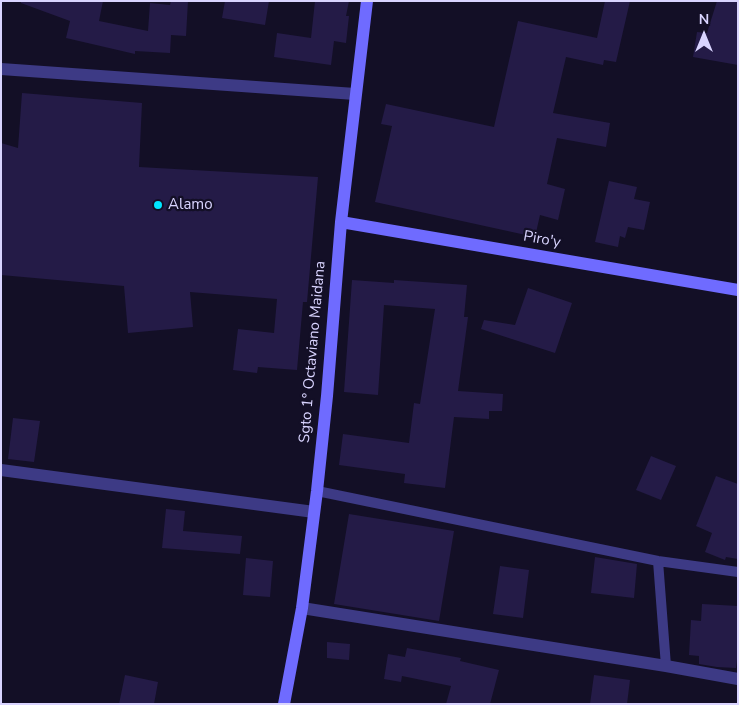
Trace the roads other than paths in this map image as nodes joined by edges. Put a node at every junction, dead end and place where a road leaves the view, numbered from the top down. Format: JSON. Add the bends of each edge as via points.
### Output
{"nodes":[{"id":1,"x":366,"y":1,"type":"edge"},
{"id":2,"x":1,"y":69,"type":"edge"},
{"id":3,"x":355,"y":94,"type":"junction"},
{"id":4,"x":341,"y":222,"type":"junction"},
{"id":5,"x":738,"y":290,"type":"edge"},
{"id":6,"x":1,"y":470,"type":"edge"},
{"id":7,"x":317,"y":491,"type":"junction"},
{"id":8,"x":314,"y":512,"type":"junction"},
{"id":9,"x":658,"y":561,"type":"junction"},
{"id":10,"x":738,"y":572,"type":"edge"},
{"id":11,"x":302,"y":608,"type":"junction"},
{"id":12,"x":666,"y":666,"type":"junction"},
{"id":13,"x":738,"y":679,"type":"edge"},
{"id":14,"x":284,"y":704,"type":"edge"}],
"edges":[{"from":1,"to":3,"type":"main road","name":"Sgto 1° Octaviano Maidana"},
{"from":2,"to":3,"type":"street"},
{"from":3,"to":4,"type":"main road","name":"Sgto 1° Octaviano Maidana"},
{"from":4,"to":5,"type":"main road","name":"Piro'y"},
{"from":4,"to":7,"type":"main road","name":"Sgto 1° Octaviano Maidana"},
{"from":6,"to":8,"type":"street"},
{"from":7,"to":8,"type":"main road","name":"Sgto 1° Octaviano Maidana"},
{"from":7,"to":9,"type":"lane"},
{"from":8,"to":11,"type":"main road","name":"Sgto 1° Octaviano Maidana"},
{"from":9,"to":10,"type":"lane"},
{"from":9,"to":12,"type":"lane"},
{"from":11,"to":12,"type":"street"},
{"from":11,"to":14,"type":"main road","name":"Sgto 1° Octaviano Maidana"},
{"from":12,"to":13,"type":"street"}]}
